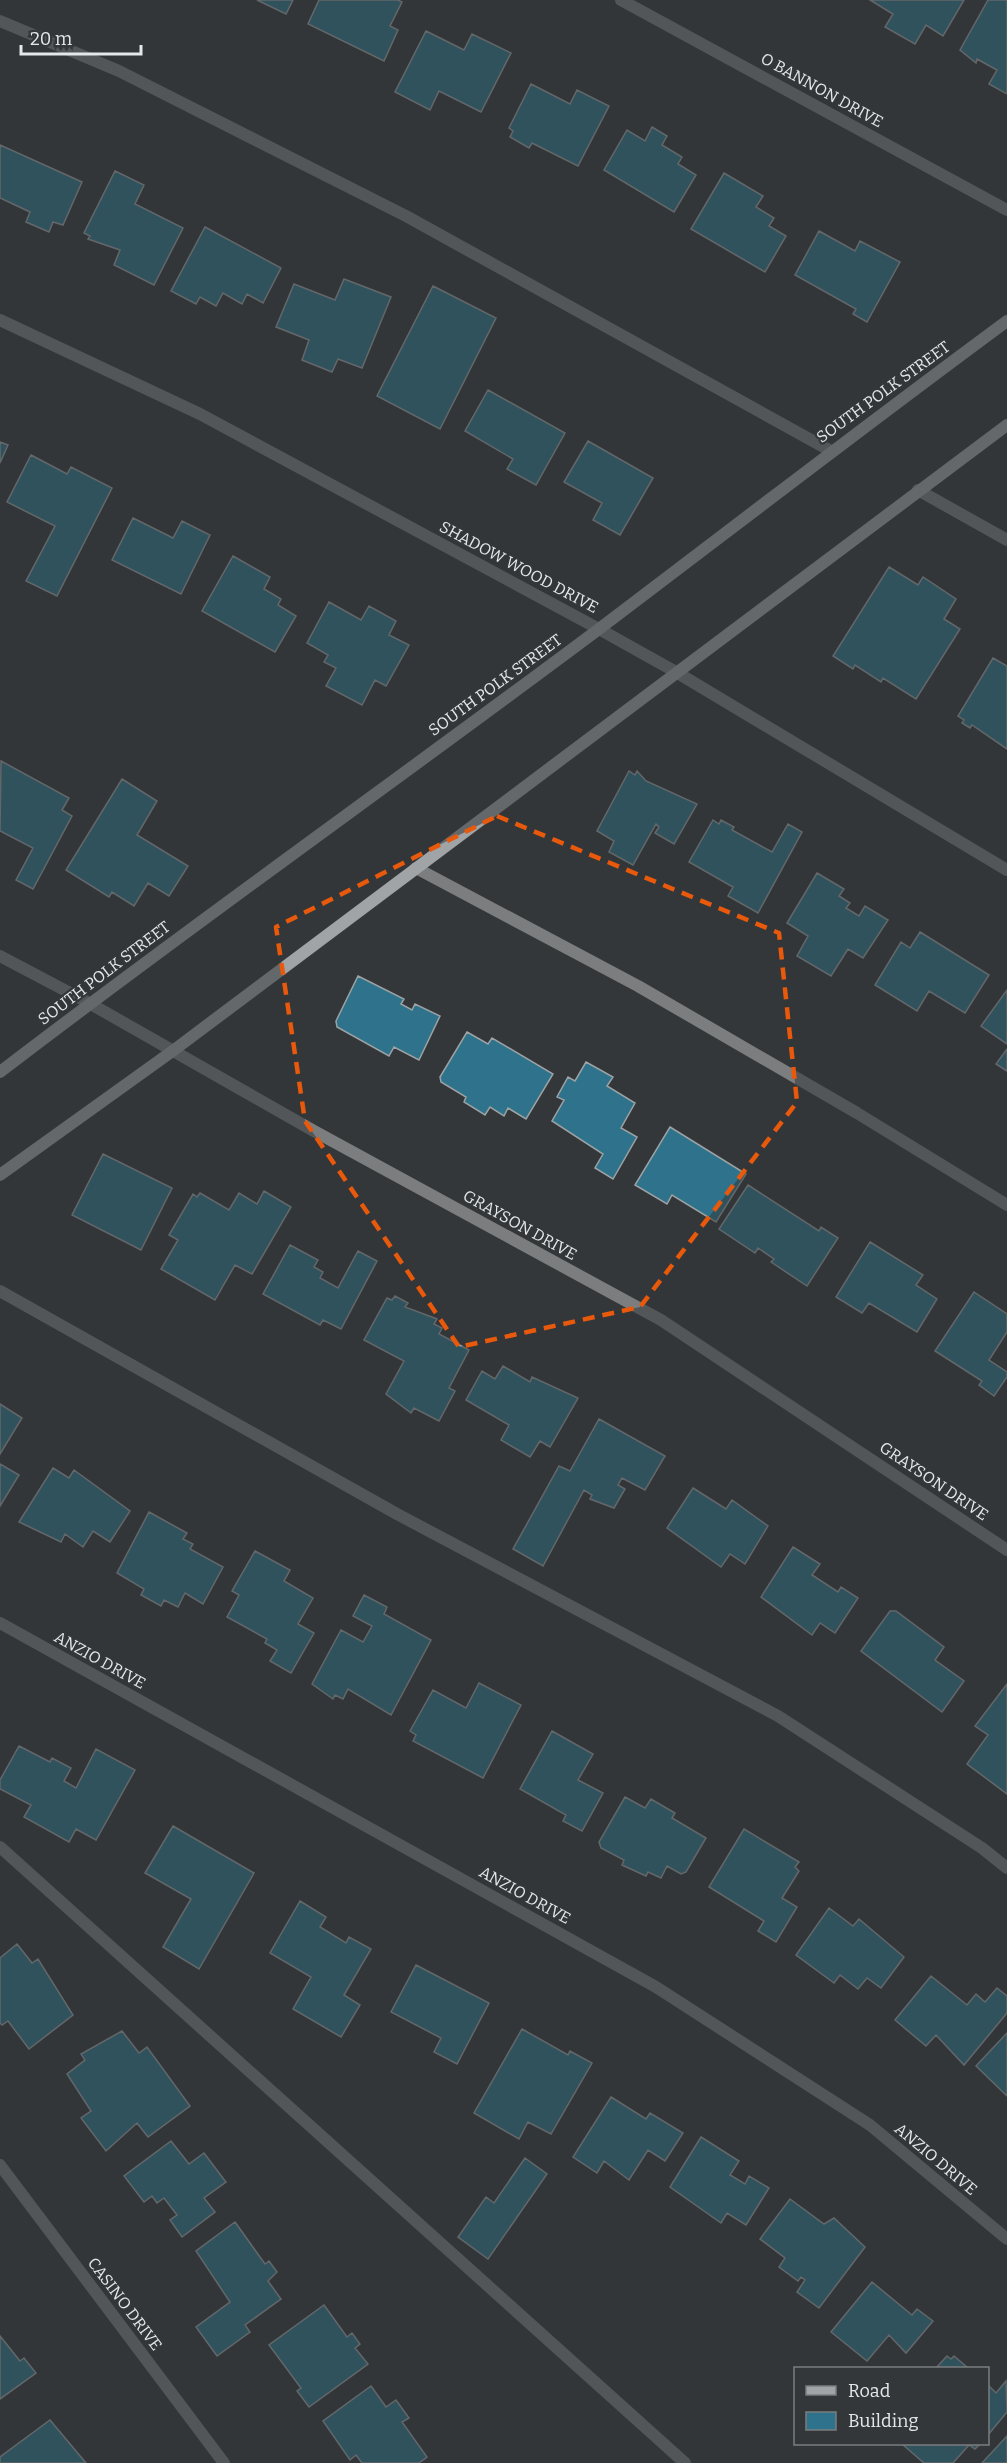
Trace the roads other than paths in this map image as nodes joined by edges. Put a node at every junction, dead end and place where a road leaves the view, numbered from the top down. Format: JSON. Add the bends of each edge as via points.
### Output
{"nodes":[{"id":1,"x":621,"y":0,"type":"edge"},
{"id":2,"x":0,"y":21,"type":"edge"},
{"id":3,"x":1007,"y":210,"type":"edge"},
{"id":4,"x":0,"y":320,"type":"edge"},
{"id":5,"x":1007,"y":321,"type":"edge"},
{"id":6,"x":1007,"y":425,"type":"edge"},
{"id":7,"x":831,"y":451,"type":"junction"},
{"id":8,"x":918,"y":490,"type":"junction"},
{"id":9,"x":1007,"y":540,"type":"edge"},
{"id":10,"x":599,"y":629,"type":"junction"},
{"id":11,"x":676,"y":672,"type":"junction"},
{"id":12,"x":416,"y":868,"type":"junction"},
{"id":13,"x":1007,"y":870,"type":"edge"},
{"id":14,"x":0,"y":956,"type":"edge"},
{"id":15,"x":89,"y":1003,"type":"junction"},
{"id":16,"x":174,"y":1050,"type":"junction"},
{"id":17,"x":0,"y":1072,"type":"edge"},
{"id":18,"x":0,"y":1175,"type":"edge"},
{"id":19,"x":1007,"y":1205,"type":"edge"},
{"id":20,"x":0,"y":1291,"type":"edge"},
{"id":21,"x":1007,"y":1550,"type":"edge"},
{"id":22,"x":0,"y":1623,"type":"edge"},
{"id":23,"x":0,"y":1847,"type":"edge"},
{"id":24,"x":1007,"y":1868,"type":"edge"},
{"id":25,"x":0,"y":2164,"type":"edge"},
{"id":26,"x":1007,"y":2239,"type":"edge"},
{"id":27,"x":224,"y":2463,"type":"edge"},
{"id":28,"x":685,"y":2463,"type":"edge"}],
"edges":[{"from":1,"to":3,"type":"street","name":"O BANNON DRIVE"},
{"from":2,"to":7,"type":"street","via":[[118,71],[406,216]]},
{"from":4,"to":10,"type":"street","name":"SHADOW WOOD DRIVE","via":[[200,414]]},
{"from":5,"to":7,"type":"main road","name":"SOUTH POLK STREET"},
{"from":6,"to":8,"type":"main road"},
{"from":7,"to":10,"type":"main road","name":"SOUTH POLK STREET"},
{"from":8,"to":9,"type":"street"},
{"from":8,"to":11,"type":"main road"},
{"from":10,"to":11,"type":"street","name":"SHADOW WOOD DRIVE"},
{"from":10,"to":15,"type":"main road","name":"SOUTH POLK STREET"},
{"from":11,"to":12,"type":"main road"},
{"from":11,"to":13,"type":"street","name":"SHADOW WOOD DRIVE"},
{"from":12,"to":16,"type":"main road"},
{"from":12,"to":19,"type":"street","via":[[638,986]]},
{"from":14,"to":15,"type":"street","name":"GRAYSON DRIVE"},
{"from":15,"to":16,"type":"street","name":"GRAYSON DRIVE"},
{"from":15,"to":17,"type":"main road","name":"SOUTH POLK STREET"},
{"from":16,"to":18,"type":"main road"},
{"from":16,"to":21,"type":"street","name":"GRAYSON DRIVE","via":[[324,1137],[661,1320]]},
{"from":20,"to":24,"type":"street","via":[[397,1514],[778,1716]]},
{"from":22,"to":26,"type":"street","name":"ANZIO DRIVE","via":[[656,1987],[870,2125]]},
{"from":23,"to":28,"type":"street"},
{"from":25,"to":27,"type":"street","name":"CASINO DRIVE"}]}
